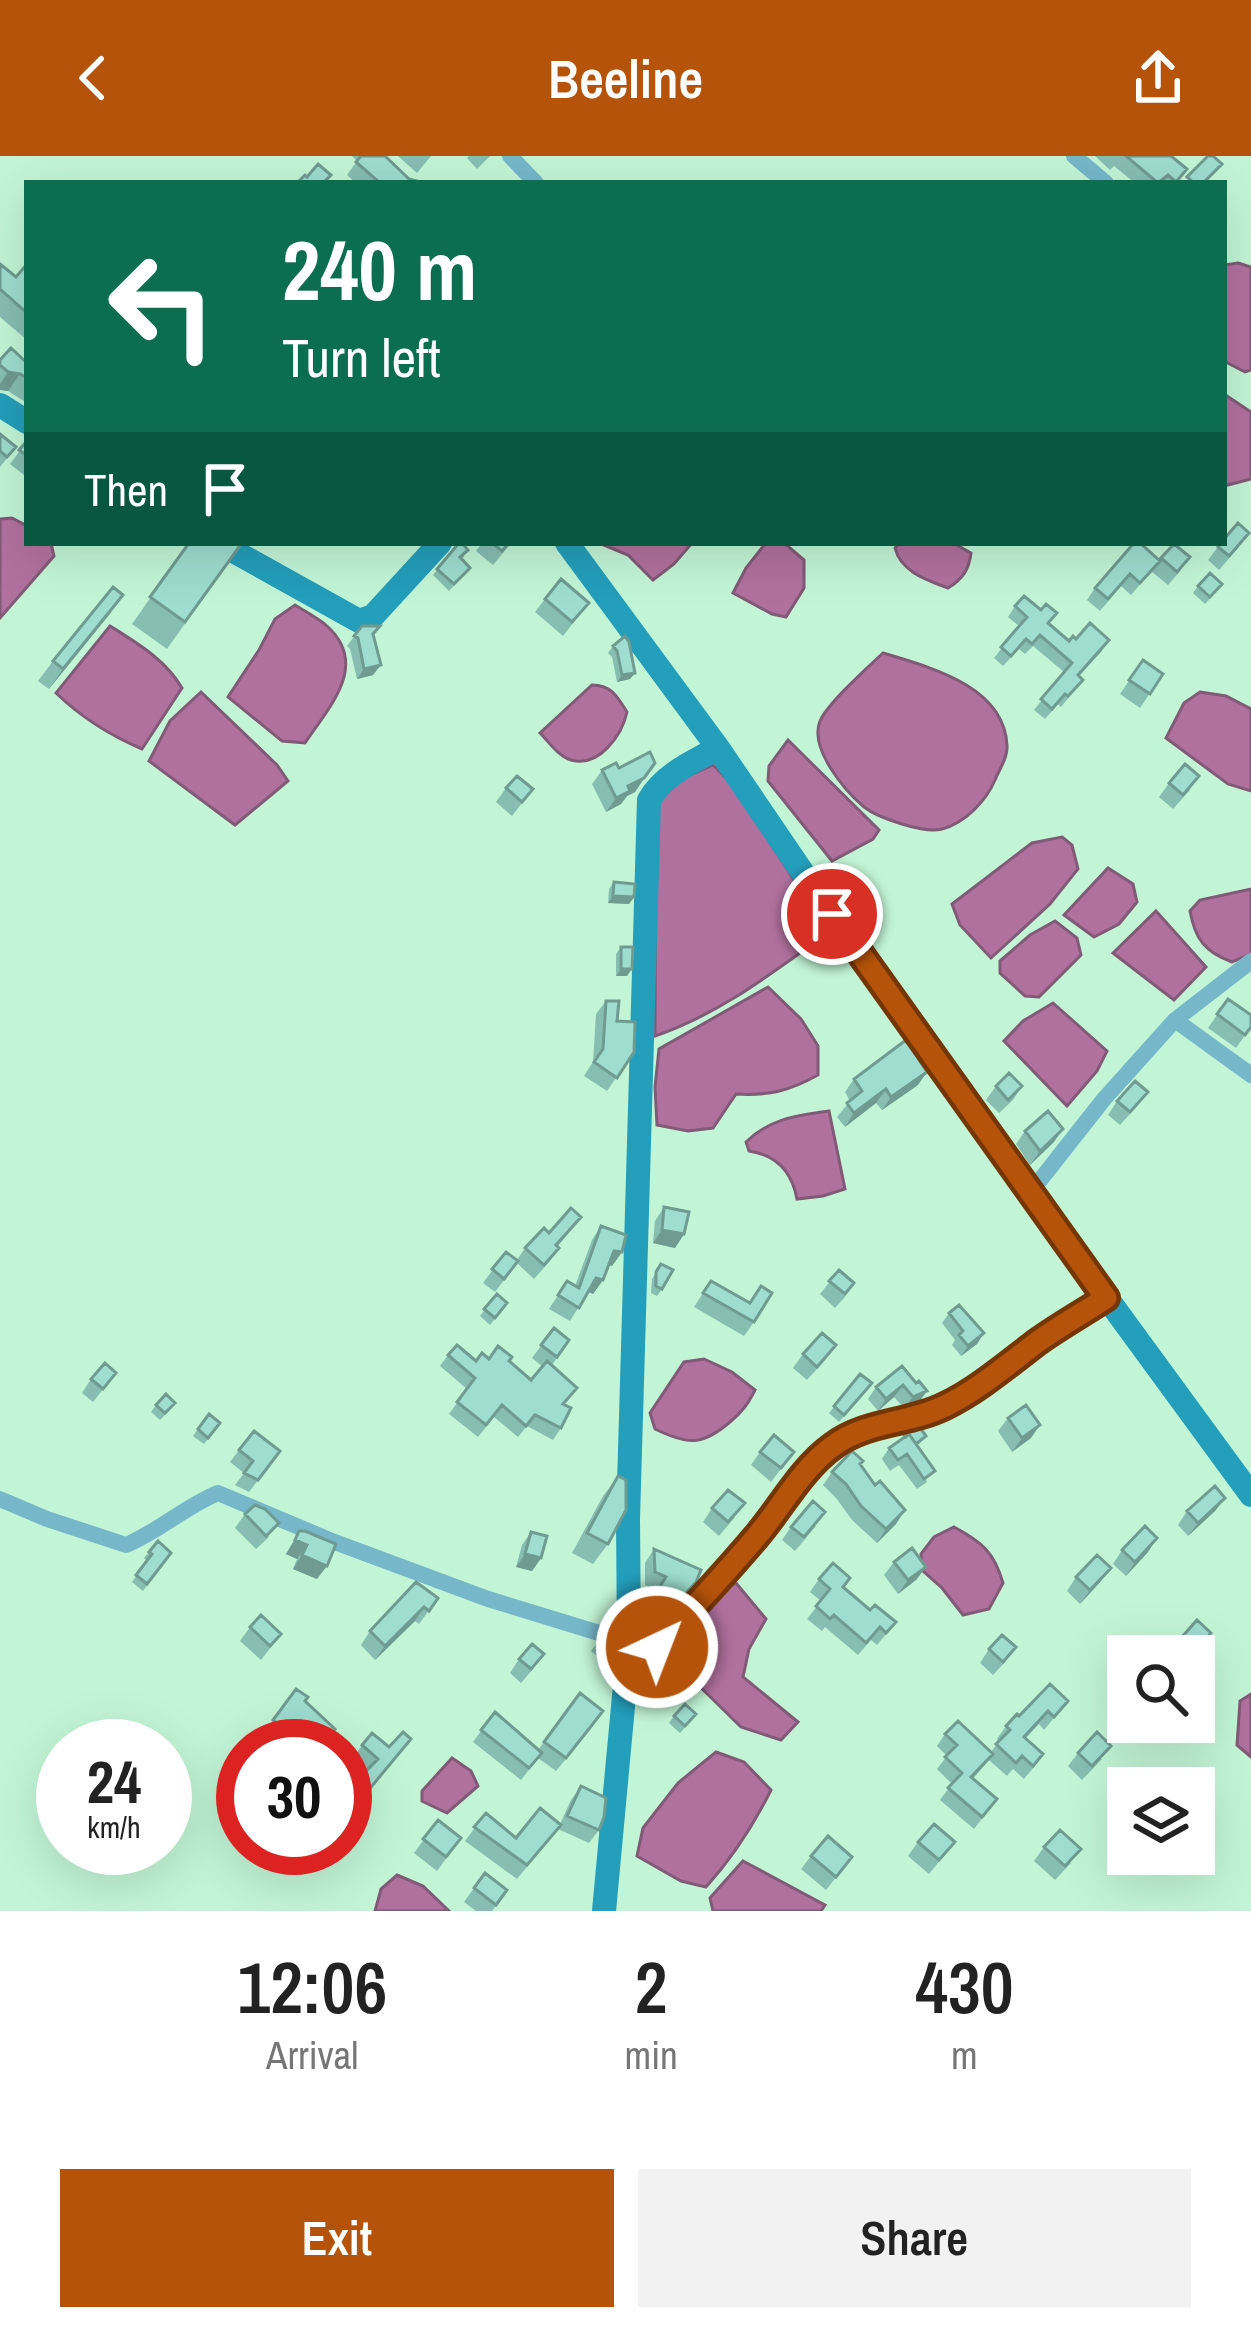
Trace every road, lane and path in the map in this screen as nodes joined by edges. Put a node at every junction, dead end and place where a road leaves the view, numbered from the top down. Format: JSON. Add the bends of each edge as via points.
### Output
{"nodes":[{"id":1,"x":510,"y":156,"type":"edge"},
{"id":2,"x":1074,"y":156,"type":"edge"},
{"id":3,"x":533,"y":180,"type":"edge"},
{"id":4,"x":1102,"y":180,"type":"edge"},
{"id":5,"x":224,"y":546,"type":"edge"},
{"id":6,"x":437,"y":546,"type":"edge"},
{"id":7,"x":569,"y":546,"type":"edge"},
{"id":8,"x":718,"y":748,"type":"junction"},
{"id":9,"x":1251,"y":961,"type":"edge"},
{"id":10,"x":1174,"y":1020,"type":"junction"},
{"id":11,"x":1251,"y":1075,"type":"edge"},
{"id":12,"x":1030,"y":1193,"type":"junction"},
{"id":13,"x":1106,"y":1298,"type":"junction"},
{"id":14,"x":1251,"y":1495,"type":"edge"},
{"id":15,"x":0,"y":1499,"type":"edge"},
{"id":16,"x":627,"y":1654,"type":"junction"},
{"id":17,"x":604,"y":1911,"type":"edge"}],
"edges":[{"from":1,"to":3,"type":"street"},
{"from":2,"to":4,"type":"street"},
{"from":5,"to":6,"type":"street","via":[[359,621],[373,616]]},
{"from":7,"to":8,"type":"street"},
{"from":8,"to":12,"type":"street"},
{"from":8,"to":16,"type":"street","via":[[667,778],[649,800]]},
{"from":9,"to":10,"type":"street"},
{"from":10,"to":11,"type":"street"},
{"from":10,"to":12,"type":"street"},
{"from":12,"to":13,"type":"street"},
{"from":13,"to":14,"type":"street"},
{"from":13,"to":16,"type":"street","via":[[946,1406],[830,1448],[657,1647]]},
{"from":15,"to":16,"type":"street","via":[[126,1546],[218,1493]]},
{"from":16,"to":17,"type":"street"}]}
